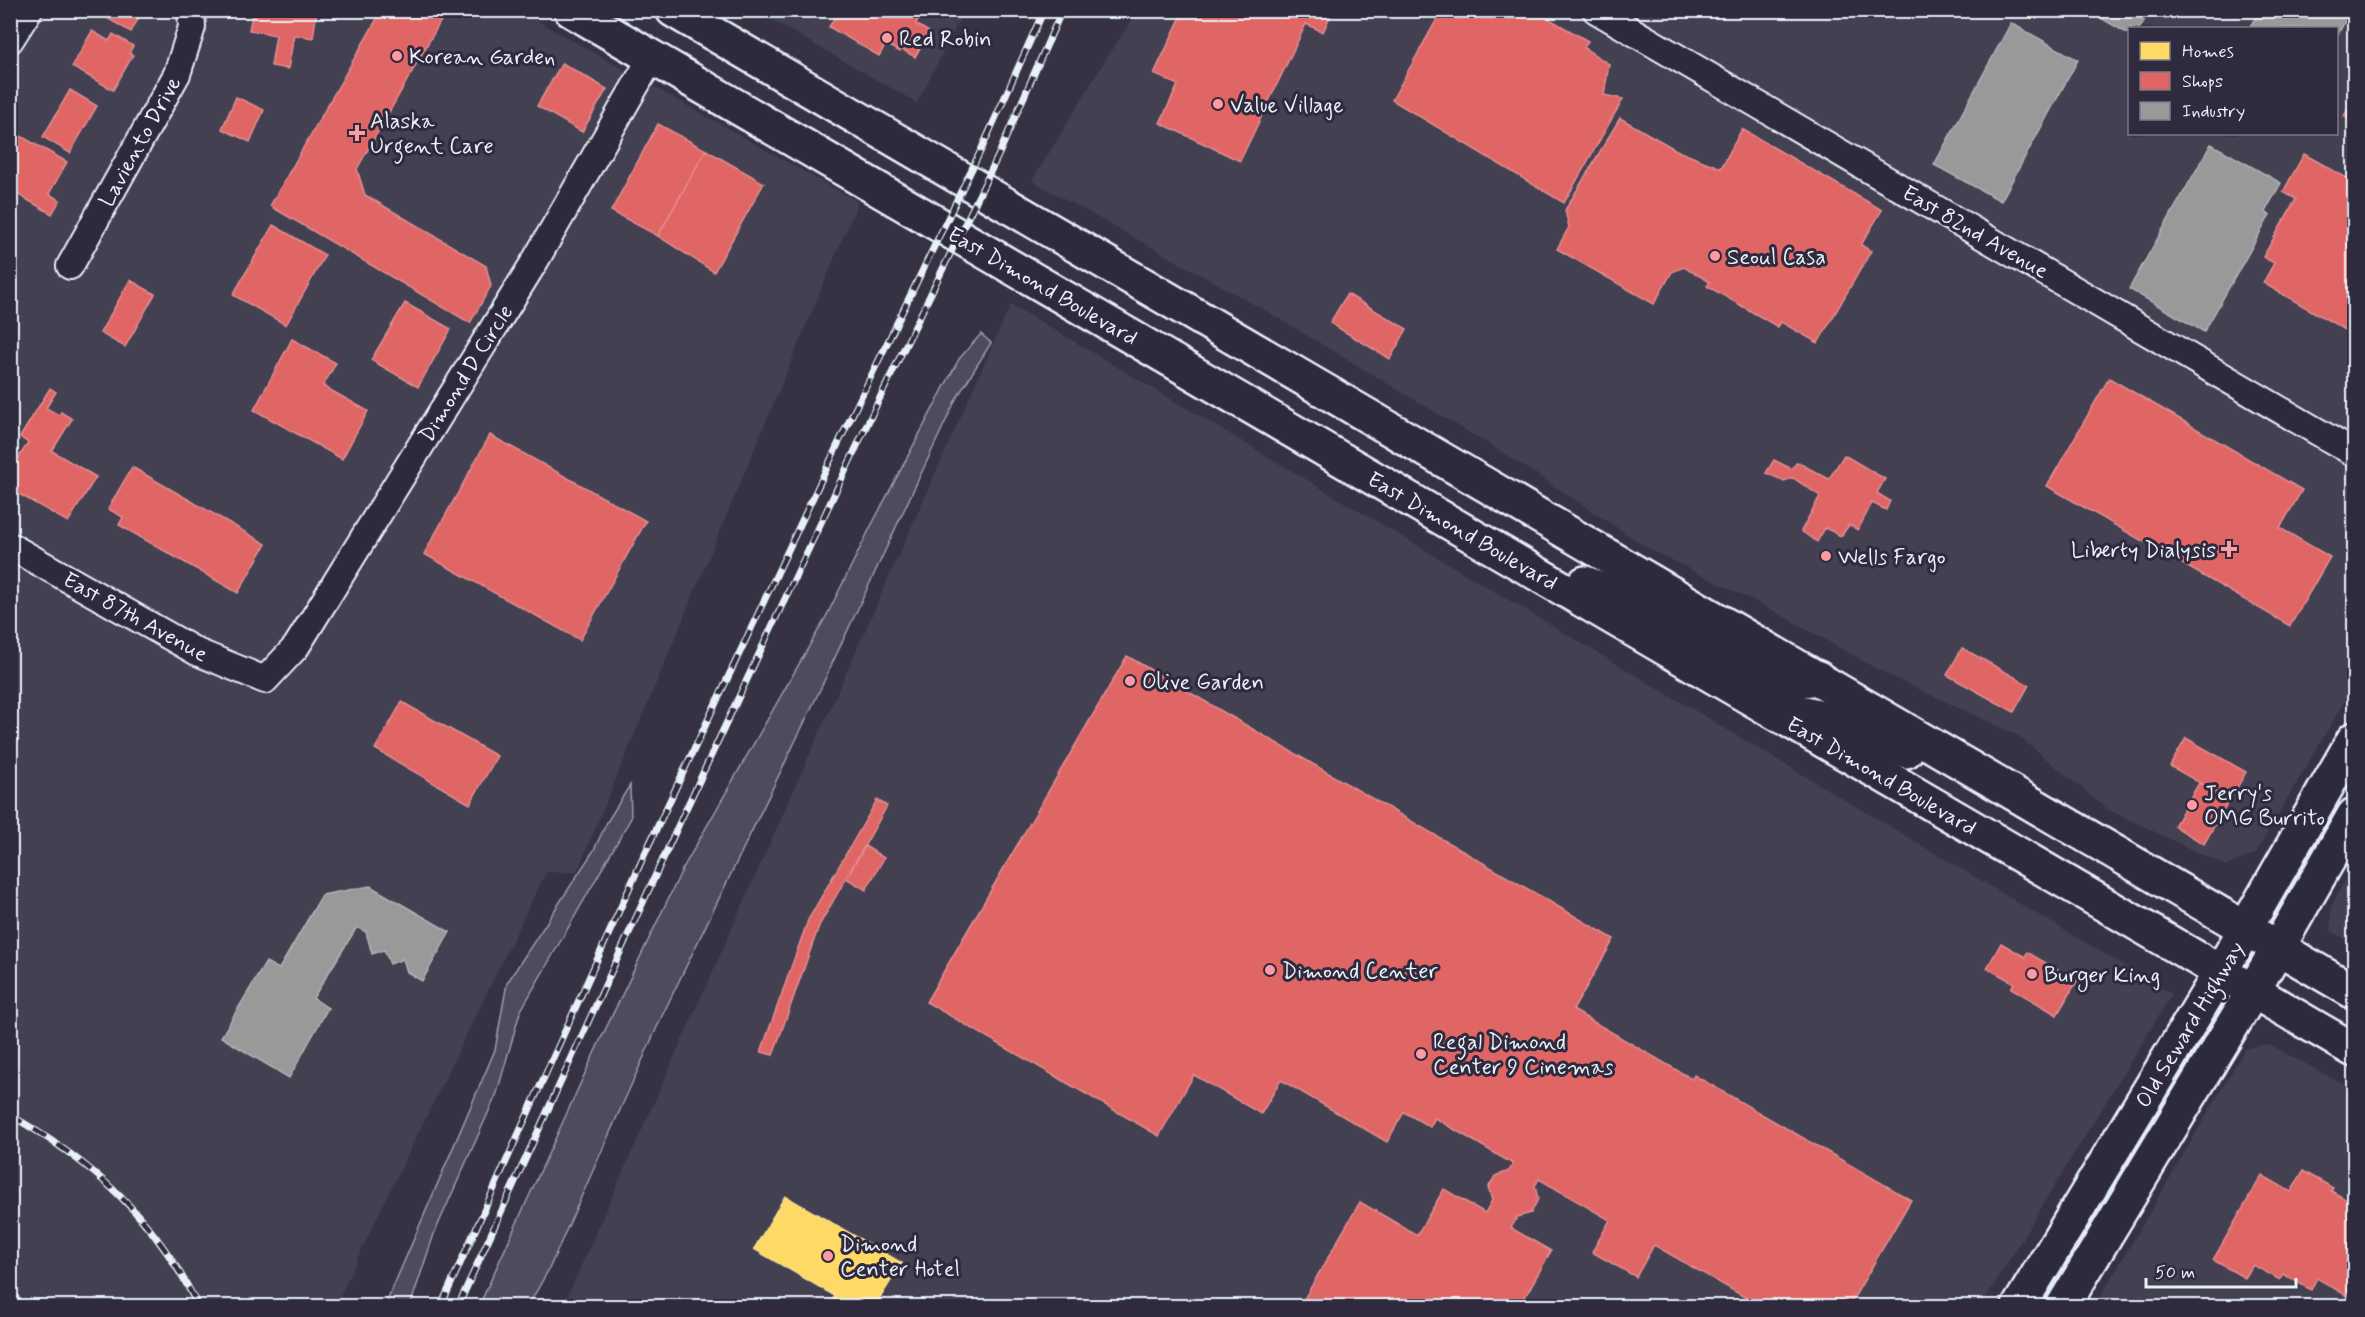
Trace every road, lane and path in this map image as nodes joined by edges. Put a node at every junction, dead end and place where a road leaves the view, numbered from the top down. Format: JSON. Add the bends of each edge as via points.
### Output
{"nodes":[{"id":1,"x":29,"y":10,"type":"edge"},
{"id":2,"x":191,"y":10,"type":"edge"},
{"id":3,"x":571,"y":10,"type":"edge"},
{"id":4,"x":673,"y":10,"type":"edge"},
{"id":5,"x":707,"y":10,"type":"edge"},
{"id":6,"x":1596,"y":10,"type":"edge"},
{"id":7,"x":10,"y":40,"type":"edge"},
{"id":8,"x":742,"y":53,"type":"junction"},
{"id":9,"x":652,"y":57,"type":"junction"},
{"id":10,"x":70,"y":266,"type":"dead end"},
{"id":11,"x":1221,"y":329,"type":"junction"},
{"id":12,"x":1194,"y":374,"type":"junction"},
{"id":13,"x":2355,"y":453,"type":"edge"},
{"id":14,"x":10,"y":546,"type":"edge"},
{"id":15,"x":1520,"y":564,"type":"junction"},
{"id":16,"x":1818,"y":678,"type":"junction"},
{"id":17,"x":265,"y":680,"type":"joint"},
{"id":18,"x":1766,"y":708,"type":"junction"},
{"id":19,"x":2355,"y":739,"type":"edge"},
{"id":20,"x":2045,"y":811,"type":"junction"},
{"id":21,"x":2355,"y":815,"type":"edge"},
{"id":22,"x":2246,"y":928,"type":"junction"},
{"id":23,"x":2278,"y":947,"type":"junction"},
{"id":24,"x":2220,"y":973,"type":"junction"},
{"id":25,"x":2253,"y":991,"type":"junction"},
{"id":26,"x":2355,"y":992,"type":"edge"},
{"id":27,"x":2355,"y":1050,"type":"edge"},
{"id":28,"x":2019,"y":1306,"type":"edge"},
{"id":29,"x":2063,"y":1306,"type":"edge"}],
"edges":[{"from":1,"to":7,"type":"street"},
{"from":2,"to":10,"type":"street","name":"Laviento Drive","via":[[192,27],[177,74]]},
{"from":3,"to":9,"type":"main road","name":"East Dimond Boulevard"},
{"from":4,"to":8,"type":"main road"},
{"from":5,"to":8,"type":"street"},
{"from":6,"to":13,"type":"street","name":"East 82nd Avenue"},
{"from":8,"to":11,"type":"main road"},
{"from":9,"to":12,"type":"main road","name":"East Dimond Boulevard"},
{"from":9,"to":17,"type":"street","name":"Dimond D Circle","via":[[535,261],[296,647]]},
{"from":11,"to":12,"type":"main road"},
{"from":11,"to":16,"type":"main road"},
{"from":12,"to":15,"type":"main road","name":"East Dimond Boulevard"},
{"from":14,"to":17,"type":"street","name":"East 87th Avenue","via":[[197,652]]},
{"from":15,"to":16,"type":"main road","via":[[1581,581],[1637,603],[1777,684]]},
{"from":15,"to":18,"type":"main road","name":"East Dimond Boulevard"},
{"from":16,"to":20,"type":"main road"},
{"from":18,"to":20,"type":"main road","via":[[1810,713],[1852,726],[1970,782]]},
{"from":18,"to":24,"type":"main road","name":"East Dimond Boulevard"},
{"from":19,"to":22,"type":"main road","name":"Old Seward Highway"},
{"from":20,"to":22,"type":"main road"},
{"from":21,"to":23,"type":"main road","name":"Old Seward Highway"},
{"from":22,"to":23,"type":"main road"},
{"from":22,"to":24,"type":"main road","name":"Old Seward Highway"},
{"from":23,"to":25,"type":"main road","name":"Old Seward Highway"},
{"from":23,"to":26,"type":"main road"},
{"from":24,"to":25,"type":"main road","name":"East Dimond Boulevard"},
{"from":24,"to":28,"type":"main road","name":"Old Seward Highway"},
{"from":25,"to":27,"type":"main road","name":"East Dimond Boulevard"},
{"from":25,"to":29,"type":"main road","name":"Old Seward Highway"}]}
